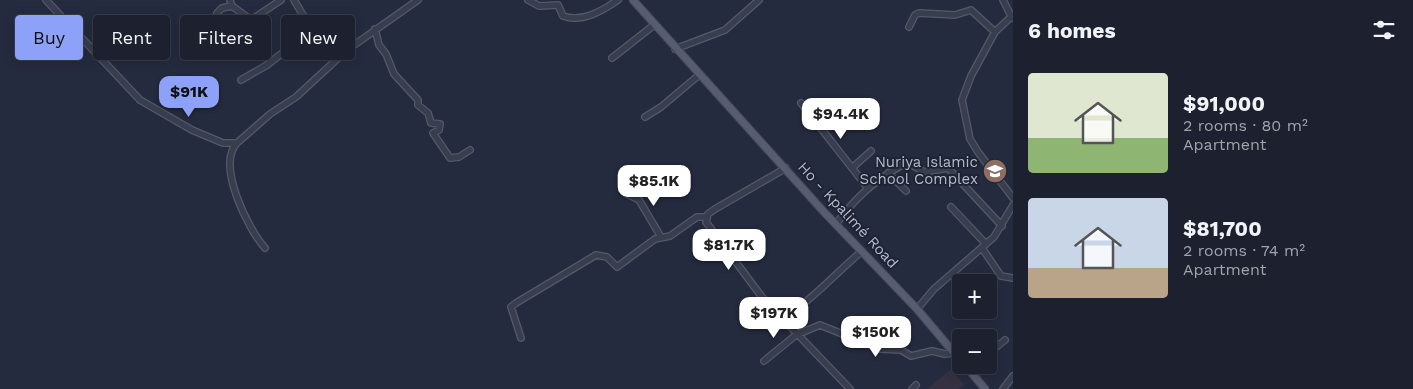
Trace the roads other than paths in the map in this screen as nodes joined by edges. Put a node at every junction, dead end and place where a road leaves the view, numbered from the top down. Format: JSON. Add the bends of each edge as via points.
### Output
{"nodes":[{"id":1,"x":46,"y":0,"type":"edge"},
{"id":2,"x":281,"y":0,"type":"edge"},
{"id":3,"x":294,"y":0,"type":"edge"},
{"id":4,"x":418,"y":0,"type":"edge"},
{"id":5,"x":528,"y":0,"type":"edge"},
{"id":6,"x":618,"y":0,"type":"edge"},
{"id":7,"x":633,"y":0,"type":"edge"},
{"id":8,"x":759,"y":0,"type":"edge"},
{"id":9,"x":1003,"y":0,"type":"edge"},
{"id":10,"x":231,"y":3,"type":"edge"},
{"id":11,"x":217,"y":13,"type":"dead end"},
{"id":12,"x":245,"y":15,"type":"edge"},
{"id":13,"x":258,"y":15,"type":"edge"},
{"id":14,"x":303,"y":15,"type":"edge"},
{"id":15,"x":1012,"y":18,"type":"edge"},
{"id":16,"x":654,"y":25,"type":"junction"},
{"id":17,"x":909,"y":27,"type":"dead end"},
{"id":18,"x":375,"y":29,"type":"junction"},
{"id":19,"x":995,"y":32,"type":"junction"},
{"id":20,"x":355,"y":44,"type":"edge"},
{"id":21,"x":675,"y":49,"type":"junction"},
{"id":22,"x":281,"y":54,"type":"edge"},
{"id":23,"x":612,"y":58,"type":"dead end"},
{"id":24,"x":336,"y":60,"type":"edge"},
{"id":25,"x":699,"y":74,"type":"junction"},
{"id":26,"x":241,"y":80,"type":"dead end"},
{"id":27,"x":801,"y":103,"type":"dead end"},
{"id":28,"x":646,"y":117,"type":"dead end"},
{"id":29,"x":237,"y":142,"type":"junction"},
{"id":30,"x":470,"y":150,"type":"dead end"},
{"id":31,"x":871,"y":151,"type":"dead end"},
{"id":32,"x":786,"y":168,"type":"junction"},
{"id":33,"x":852,"y":168,"type":"junction"},
{"id":34,"x":888,"y":173,"type":"junction"},
{"id":35,"x":867,"y":187,"type":"junction"},
{"id":36,"x":906,"y":191,"type":"dead end"},
{"id":37,"x":627,"y":194,"type":"dead end"},
{"id":38,"x":1013,"y":198,"type":"edge"},
{"id":39,"x":1013,"y":205,"type":"edge"},
{"id":40,"x":951,"y":207,"type":"dead end"},
{"id":41,"x":706,"y":217,"type":"junction"},
{"id":42,"x":836,"y":224,"type":"junction"},
{"id":43,"x":1002,"y":226,"type":"junction"},
{"id":44,"x":661,"y":237,"type":"junction"},
{"id":45,"x":984,"y":246,"type":"junction"},
{"id":46,"x":266,"y":248,"type":"dead end"},
{"id":47,"x":862,"y":251,"type":"junction"},
{"id":48,"x":1013,"y":278,"type":"edge"},
{"id":49,"x":917,"y":309,"type":"junction"},
{"id":50,"x":782,"y":320,"type":"junction"},
{"id":51,"x":796,"y":335,"type":"junction"},
{"id":52,"x":521,"y":338,"type":"dead end"},
{"id":53,"x":1005,"y":340,"type":"dead end"},
{"id":54,"x":997,"y":346,"type":"edge"},
{"id":55,"x":952,"y":351,"type":"edge"},
{"id":56,"x":952,"y":353,"type":"edge"},
{"id":57,"x":764,"y":361,"type":"dead end"},
{"id":58,"x":975,"y":374,"type":"edge"},
{"id":59,"x":1013,"y":376,"type":"edge"},
{"id":60,"x":850,"y":389,"type":"edge"},
{"id":61,"x":985,"y":389,"type":"edge"},
{"id":62,"x":1003,"y":389,"type":"edge"}],
"edges":[{"from":1,"to":29,"type":"street","via":[[140,100],[192,130],[224,142]]},
{"from":2,"to":13,"type":"street"},
{"from":3,"to":14,"type":"street"},
{"from":4,"to":18,"type":"street"},
{"from":5,"to":6,"type":"street","via":[[539,6],[558,5],[563,16],[572,19],[594,13]]},
{"from":7,"to":16,"type":"main road","name":"Ho - Kpalimé Road"},
{"from":8,"to":21,"type":"street","via":[[726,30]]},
{"from":9,"to":15,"type":"street"},
{"from":10,"to":11,"type":"street"},
{"from":10,"to":12,"type":"street"},
{"from":15,"to":19,"type":"street"},
{"from":16,"to":21,"type":"main road","name":"Ho - Kpalimé Road"},
{"from":16,"to":23,"type":"street"},
{"from":17,"to":19,"type":"street","via":[[920,13],[955,15],[971,10]]},
{"from":18,"to":20,"type":"street"},
{"from":18,"to":30,"type":"street","via":[[379,45],[394,74],[418,100],[418,105],[428,113],[432,123],[440,124],[439,130],[433,133],[441,147],[450,158]]},
{"from":19,"to":38,"type":"street","via":[[962,100],[974,146]]},
{"from":21,"to":25,"type":"main road","name":"Ho - Kpalimé Road"},
{"from":22,"to":26,"type":"street"},
{"from":24,"to":29,"type":"street","via":[[296,97]]},
{"from":25,"to":28,"type":"street"},
{"from":25,"to":32,"type":"main road","name":"Ho - Kpalimé Road"},
{"from":27,"to":33,"type":"street"},
{"from":29,"to":46,"type":"street","via":[[232,148],[230,174],[237,200]]},
{"from":31,"to":33,"type":"street"},
{"from":32,"to":41,"type":"street"},
{"from":32,"to":42,"type":"main road","name":"Ho - Kpalimé Road"},
{"from":33,"to":35,"type":"street"},
{"from":34,"to":35,"type":"street"},
{"from":34,"to":36,"type":"street"},
{"from":34,"to":43,"type":"street","via":[[906,164],[924,172],[948,168]]},
{"from":35,"to":42,"type":"street"},
{"from":37,"to":44,"type":"street","via":[[639,200]]},
{"from":39,"to":43,"type":"street"},
{"from":40,"to":45,"type":"street"},
{"from":41,"to":44,"type":"street","via":[[697,217],[670,236]]},
{"from":41,"to":50,"type":"street","via":[[709,228]]},
{"from":42,"to":47,"type":"main road","name":"Ho - Kpalimé Road"},
{"from":43,"to":45,"type":"street"},
{"from":44,"to":52,"type":"street","via":[[617,267],[607,257],[596,255],[516,303],[511,307]]},
{"from":45,"to":48,"type":"street","via":[[1001,276]]},
{"from":45,"to":49,"type":"street","via":[[934,289]]},
{"from":47,"to":49,"type":"main road","name":"Ho - Kpalimé Road"},
{"from":47,"to":50,"type":"street"},
{"from":49,"to":55,"type":"main road","name":"Ho - Kpalimé Road"},
{"from":50,"to":51,"type":"street"},
{"from":51,"to":56,"type":"street","via":[[820,325],[880,349],[901,350],[912,356],[932,351]]},
{"from":51,"to":57,"type":"street"},
{"from":51,"to":60,"type":"street"},
{"from":53,"to":54,"type":"street"},
{"from":58,"to":61,"type":"main road"},
{"from":59,"to":62,"type":"street"}]}
